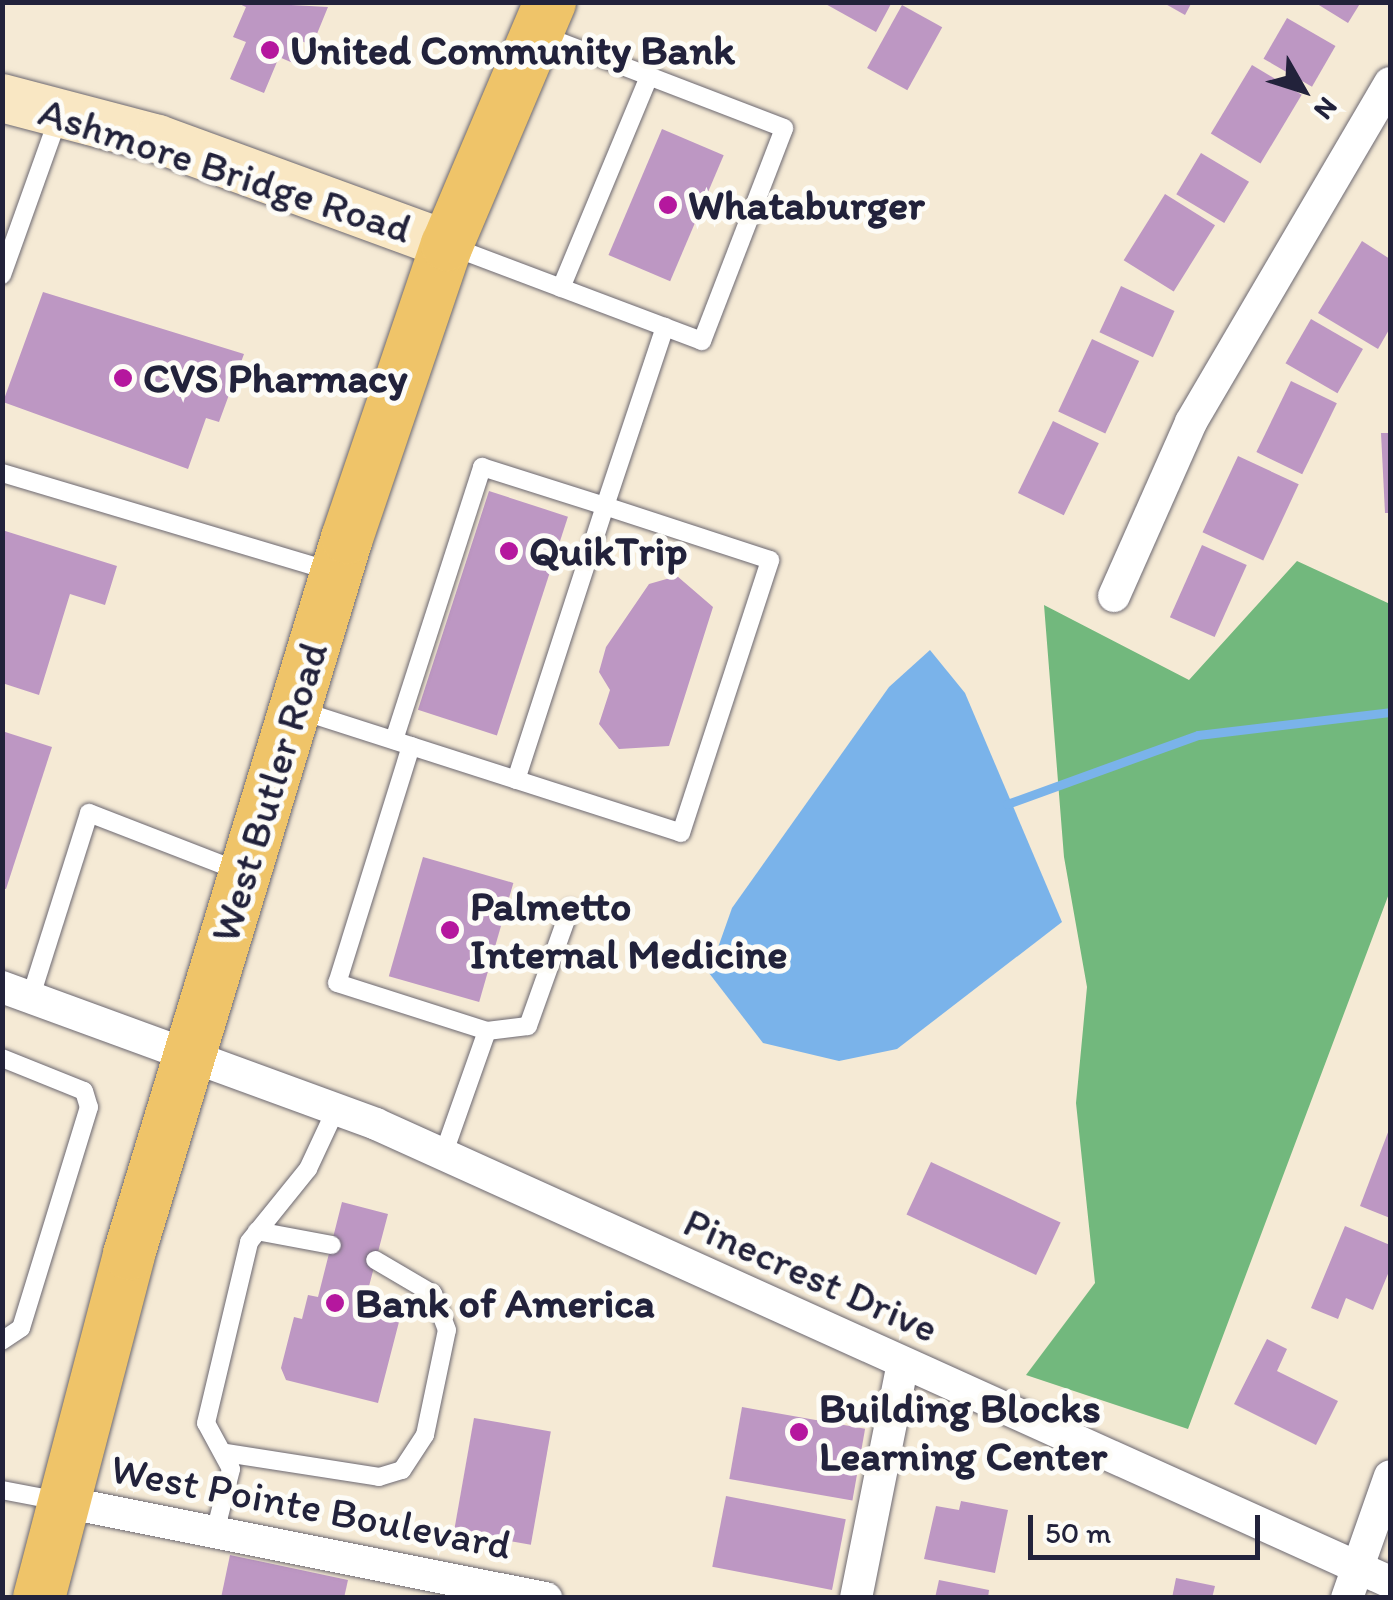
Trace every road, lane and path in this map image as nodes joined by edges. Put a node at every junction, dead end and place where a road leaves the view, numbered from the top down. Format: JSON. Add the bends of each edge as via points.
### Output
{"nodes":[{"id":1,"x":543,"y":18,"type":"edge"},
{"id":2,"x":649,"y":78,"type":"junction"},
{"id":3,"x":1390,"y":84,"type":"edge"},
{"id":4,"x":2,"y":98,"type":"edge"},
{"id":5,"x":60,"y":110,"type":"junction"},
{"id":6,"x":10,"y":225,"type":"edge"},
{"id":7,"x":447,"y":245,"type":"junction"},
{"id":8,"x":2,"y":275,"type":"edge"},
{"id":9,"x":561,"y":288,"type":"junction"},
{"id":10,"x":665,"y":327,"type":"junction"},
{"id":11,"x":2,"y":473,"type":"edge"},
{"id":12,"x":605,"y":506,"type":"junction"},
{"id":13,"x":336,"y":572,"type":"junction"},
{"id":14,"x":1114,"y":596,"type":"dead end"},
{"id":15,"x":294,"y":708,"type":"junction"},
{"id":16,"x":402,"y":743,"type":"junction"},
{"id":17,"x":516,"y":780,"type":"junction"},
{"id":18,"x":242,"y":872,"type":"junction"},
{"id":19,"x":570,"y":910,"type":"dead end"},
{"id":20,"x":17,"y":991,"type":"edge"},
{"id":21,"x":487,"y":1030,"type":"junction"},
{"id":22,"x":192,"y":1054,"type":"junction"},
{"id":23,"x":2,"y":1058,"type":"edge"},
{"id":24,"x":336,"y":1110,"type":"junction"},
{"id":25,"x":443,"y":1155,"type":"junction"},
{"id":26,"x":257,"y":1231,"type":"junction"},
{"id":27,"x":332,"y":1245,"type":"dead end"},
{"id":28,"x":376,"y":1260,"type":"dead end"},
{"id":29,"x":2,"y":1341,"type":"edge"},
{"id":30,"x":903,"y":1364,"type":"junction"},
{"id":31,"x":226,"y":1454,"type":"junction"},
{"id":32,"x":1390,"y":1476,"type":"edge"},
{"id":33,"x":2,"y":1490,"type":"edge"},
{"id":34,"x":60,"y":1501,"type":"junction"},
{"id":35,"x":215,"y":1532,"type":"junction"},
{"id":36,"x":1351,"y":1582,"type":"edge"},
{"id":37,"x":1390,"y":1582,"type":"edge"},
{"id":38,"x":39,"y":1598,"type":"edge"},
{"id":39,"x":546,"y":1598,"type":"edge"},
{"id":40,"x":856,"y":1598,"type":"edge"}],
"edges":[{"from":1,"to":2,"type":"lane"},
{"from":1,"to":7,"type":"main road","name":"West Butler Road"},
{"from":2,"to":9,"type":"lane"},
{"from":2,"to":10,"type":"lane","via":[[784,128],[702,342]]},
{"from":3,"to":14,"type":"street","via":[[1192,422]]},
{"from":4,"to":5,"type":"main road","name":"Ashmore Bridge Road"},
{"from":5,"to":6,"type":"lane"},
{"from":5,"to":7,"type":"main road","name":"Ashmore Bridge Road"},
{"from":6,"to":8,"type":"lane"},
{"from":7,"to":9,"type":"lane"},
{"from":7,"to":13,"type":"main road","name":"West Butler Road"},
{"from":9,"to":10,"type":"lane"},
{"from":10,"to":12,"type":"lane"},
{"from":11,"to":13,"type":"lane"},
{"from":12,"to":16,"type":"lane","via":[[482,468]]},
{"from":12,"to":17,"type":"lane"},
{"from":12,"to":17,"type":"lane","via":[[770,560],[680,832]]},
{"from":13,"to":15,"type":"main road","name":"West Butler Road"},
{"from":15,"to":16,"type":"lane"},
{"from":15,"to":18,"type":"main road","name":"West Butler Road"},
{"from":16,"to":17,"type":"lane"},
{"from":16,"to":21,"type":"lane","via":[[337,983]]},
{"from":18,"to":20,"type":"lane","via":[[89,813]]},
{"from":18,"to":22,"type":"main road","name":"West Butler Road"},
{"from":19,"to":21,"type":"lane","via":[[528,1026]]},
{"from":20,"to":22,"type":"street","name":"Pinecrest Drive"},
{"from":21,"to":25,"type":"lane"},
{"from":22,"to":24,"type":"street","name":"Pinecrest Drive"},
{"from":22,"to":34,"type":"main road","name":"West Butler Road"},
{"from":23,"to":29,"type":"lane","via":[[84,1091],[89,1108],[21,1328]]},
{"from":24,"to":25,"type":"street","name":"Pinecrest Drive"},
{"from":24,"to":26,"type":"lane","via":[[308,1169]]},
{"from":25,"to":30,"type":"street","name":"Pinecrest Drive"},
{"from":26,"to":27,"type":"lane"},
{"from":26,"to":31,"type":"lane","via":[[206,1423]]},
{"from":28,"to":31,"type":"lane","via":[[432,1294],[448,1330],[425,1435],[402,1470],[379,1477]]},
{"from":30,"to":36,"type":"street","name":"Pinecrest Drive"},
{"from":30,"to":40,"type":"street"},
{"from":31,"to":35,"type":"lane"},
{"from":32,"to":36,"type":"street"},
{"from":33,"to":34,"type":"lane"},
{"from":34,"to":35,"type":"street","name":"West Pointe Boulevard"},
{"from":34,"to":38,"type":"main road","name":"West Butler Road"},
{"from":35,"to":39,"type":"street","name":"West Pointe Boulevard"},
{"from":36,"to":37,"type":"street","name":"Pinecrest Drive"}]}
